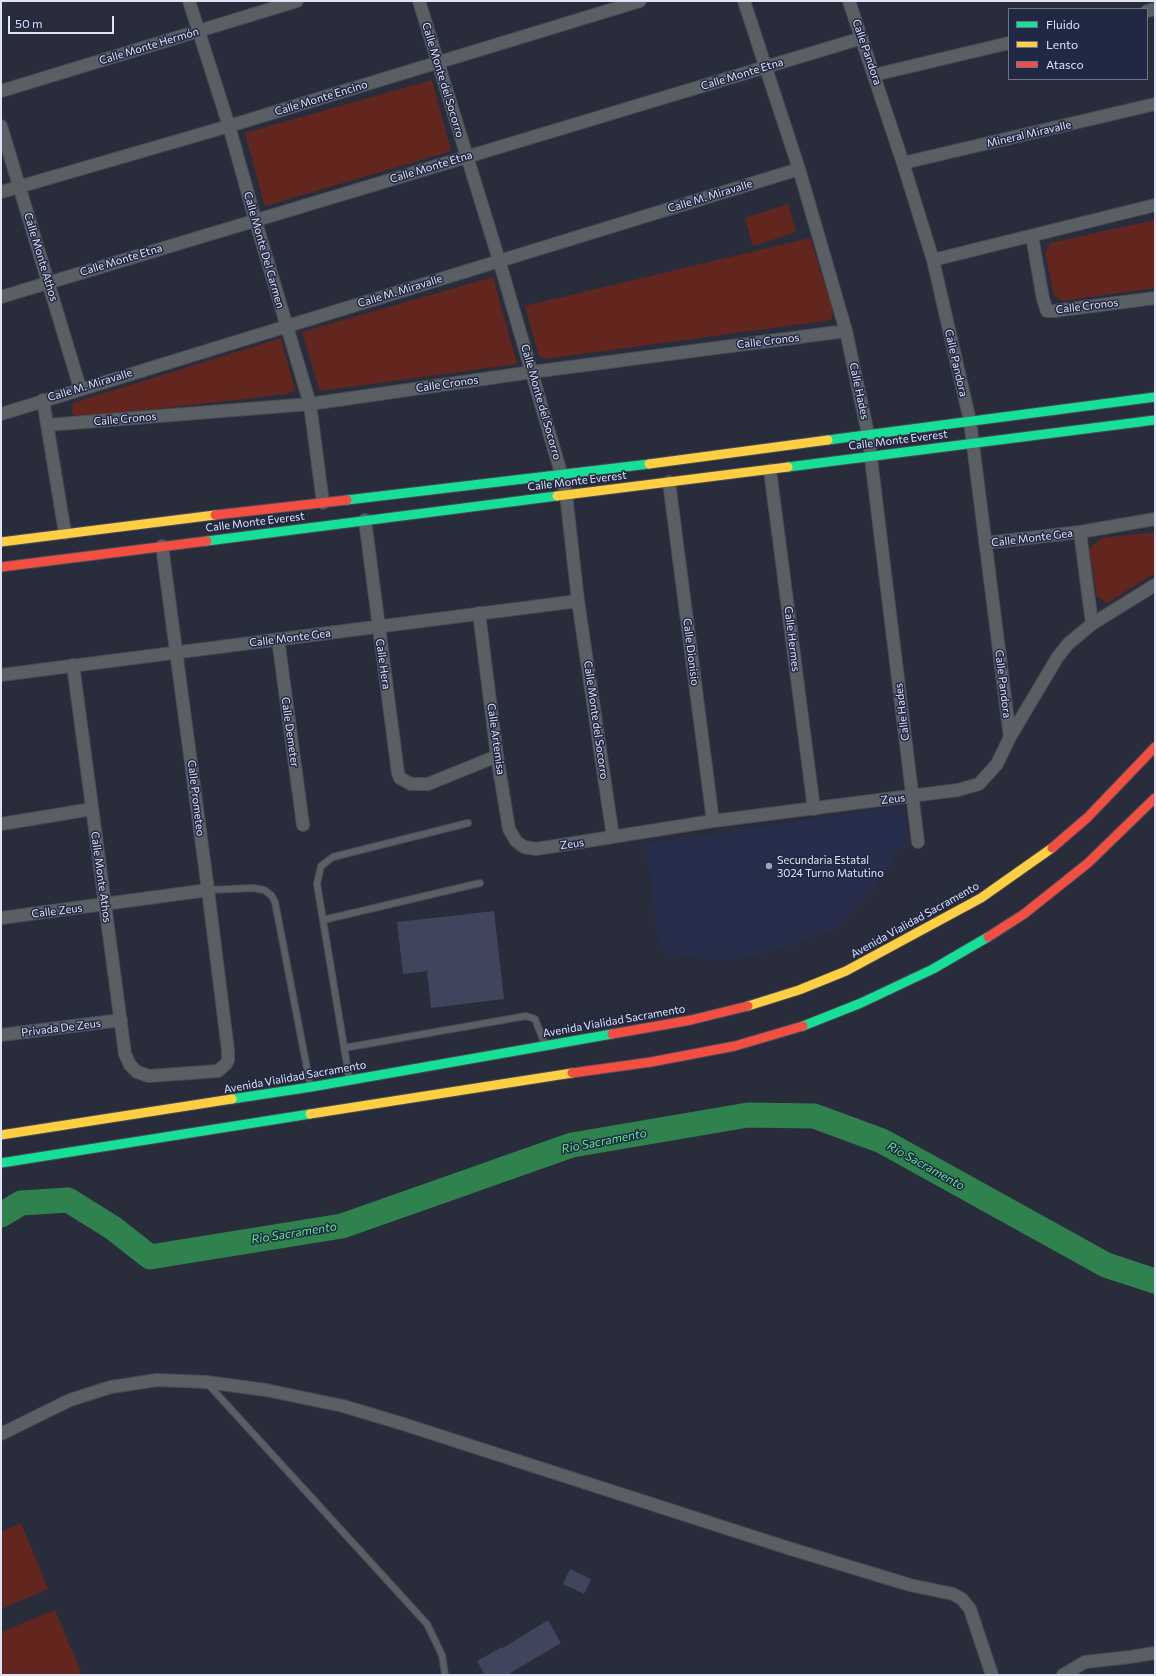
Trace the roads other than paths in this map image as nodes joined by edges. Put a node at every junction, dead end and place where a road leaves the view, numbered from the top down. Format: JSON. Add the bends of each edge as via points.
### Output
{"nodes":[{"id":1,"x":189,"y":1,"type":"edge"},
{"id":2,"x":297,"y":1,"type":"edge"},
{"id":3,"x":419,"y":1,"type":"edge"},
{"id":4,"x":640,"y":1,"type":"edge"},
{"id":5,"x":744,"y":1,"type":"edge"},
{"id":6,"x":849,"y":1,"type":"edge"},
{"id":7,"x":198,"y":31,"type":"junction"},
{"id":8,"x":862,"y":38,"type":"junction"},
{"id":9,"x":1008,"y":43,"type":"edge"},
{"id":10,"x":438,"y":62,"type":"junction"},
{"id":11,"x":766,"y":66,"type":"junction"},
{"id":12,"x":874,"y":74,"type":"junction"},
{"id":13,"x":1,"y":91,"type":"edge"},
{"id":14,"x":1155,"y":104,"type":"edge"},
{"id":15,"x":1,"y":126,"type":"edge"},
{"id":16,"x":229,"y":126,"type":"junction"},
{"id":17,"x":466,"y":156,"type":"junction"},
{"id":18,"x":903,"y":163,"type":"junction"},
{"id":19,"x":799,"y":168,"type":"junction"},
{"id":20,"x":19,"y":186,"type":"junction"},
{"id":21,"x":1,"y":192,"type":"edge"},
{"id":22,"x":1155,"y":206,"type":"edge"},
{"id":23,"x":255,"y":220,"type":"junction"},
{"id":24,"x":1032,"y":236,"type":"junction"},
{"id":25,"x":499,"y":260,"type":"junction"},
{"id":26,"x":933,"y":260,"type":"junction"},
{"id":27,"x":48,"y":282,"type":"junction"},
{"id":28,"x":1,"y":297,"type":"edge"},
{"id":29,"x":1155,"y":298,"type":"edge"},
{"id":30,"x":287,"y":325,"type":"junction"},
{"id":31,"x":846,"y":330,"type":"junction"},
{"id":32,"x":532,"y":372,"type":"junction"},
{"id":33,"x":80,"y":388,"type":"junction"},
{"id":34,"x":1155,"y":397,"type":"edge"},
{"id":35,"x":43,"y":400,"type":"junction"},
{"id":36,"x":310,"y":404,"type":"junction"},
{"id":37,"x":1,"y":414,"type":"edge"},
{"id":38,"x":1155,"y":420,"type":"edge"},
{"id":39,"x":970,"y":421,"type":"junction"},
{"id":40,"x":47,"y":425,"type":"junction"},
{"id":41,"x":868,"y":434,"type":"junction"},
{"id":42,"x":973,"y":442,"type":"junction"},
{"id":43,"x":870,"y":455,"type":"junction"},
{"id":44,"x":770,"y":470,"type":"junction"},
{"id":45,"x":562,"y":473,"type":"junction"},
{"id":46,"x":669,"y":482,"type":"junction"},
{"id":47,"x":566,"y":494,"type":"junction"},
{"id":48,"x":323,"y":503,"type":"junction"},
{"id":49,"x":1155,"y":519,"type":"edge"},
{"id":50,"x":365,"y":520,"type":"junction"},
{"id":51,"x":1080,"y":532,"type":"junction"},
{"id":52,"x":65,"y":533,"type":"junction"},
{"id":53,"x":1,"y":542,"type":"edge"},
{"id":54,"x":985,"y":544,"type":"junction"},
{"id":55,"x":162,"y":546,"type":"junction"},
{"id":56,"x":1,"y":567,"type":"edge"},
{"id":57,"x":1155,"y":585,"type":"edge"},
{"id":58,"x":578,"y":601,"type":"junction"},
{"id":59,"x":479,"y":614,"type":"junction"},
{"id":60,"x":1092,"y":624,"type":"junction"},
{"id":61,"x":378,"y":626,"type":"junction"},
{"id":62,"x":278,"y":639,"type":"junction"},
{"id":63,"x":177,"y":652,"type":"junction"},
{"id":64,"x":73,"y":665,"type":"junction"},
{"id":65,"x":1,"y":675,"type":"edge"},
{"id":66,"x":1010,"y":737,"type":"junction"},
{"id":67,"x":1155,"y":747,"type":"edge"},
{"id":68,"x":497,"y":756,"type":"junction"},
{"id":69,"x":912,"y":796,"type":"junction"},
{"id":70,"x":1155,"y":798,"type":"edge"},
{"id":71,"x":92,"y":809,"type":"junction"},
{"id":72,"x":814,"y":809,"type":"junction"},
{"id":73,"x":713,"y":821,"type":"junction"},
{"id":74,"x":468,"y":823,"type":"dead end"},
{"id":75,"x":1,"y":824,"type":"edge"},
{"id":76,"x":303,"y":825,"type":"dead end"},
{"id":77,"x":613,"y":838,"type":"junction"},
{"id":78,"x":918,"y":842,"type":"dead end"},
{"id":79,"x":536,"y":849,"type":"joint"},
{"id":80,"x":480,"y":883,"type":"dead end"},
{"id":81,"x":208,"y":890,"type":"junction"},
{"id":82,"x":104,"y":904,"type":"junction"},
{"id":83,"x":1,"y":918,"type":"edge"},
{"id":84,"x":323,"y":920,"type":"junction"},
{"id":85,"x":121,"y":1020,"type":"junction"},
{"id":86,"x":1,"y":1035,"type":"edge"},
{"id":87,"x":545,"y":1045,"type":"junction"},
{"id":88,"x":344,"y":1048,"type":"junction"},
{"id":89,"x":149,"y":1076,"type":"joint"},
{"id":90,"x":349,"y":1080,"type":"junction"},
{"id":91,"x":311,"y":1087,"type":"junction"},
{"id":92,"x":1,"y":1135,"type":"edge"},
{"id":93,"x":1,"y":1163,"type":"edge"},
{"id":94,"x":206,"y":1382,"type":"junction"},
{"id":95,"x":1,"y":1434,"type":"edge"},
{"id":96,"x":1155,"y":1653,"type":"edge"},
{"id":97,"x":445,"y":1675,"type":"edge"},
{"id":98,"x":992,"y":1675,"type":"edge"},
{"id":99,"x":1063,"y":1675,"type":"edge"}],
"edges":[{"from":1,"to":7,"type":"street","name":"Calle Monte Del Carmen"},
{"from":2,"to":7,"type":"street","name":"Calle Monte Hermón"},
{"from":3,"to":10,"type":"street","name":"Calle Monte del Socorro"},
{"from":4,"to":10,"type":"street","name":"Calle Monte Encino"},
{"from":5,"to":11,"type":"street","name":"Calle Hades"},
{"from":6,"to":8,"type":"street","name":"Calle Pandora"},
{"from":7,"to":13,"type":"street","name":"Calle Monte Hermón"},
{"from":7,"to":16,"type":"street","name":"Calle Monte Del Carmen"},
{"from":8,"to":11,"type":"street","name":"Calle Monte Etna"},
{"from":8,"to":12,"type":"street","name":"Calle Pandora"},
{"from":9,"to":12,"type":"street"},
{"from":10,"to":16,"type":"street","name":"Calle Monte Encino"},
{"from":10,"to":17,"type":"street","name":"Calle Monte del Socorro"},
{"from":11,"to":17,"type":"street","name":"Calle Monte Etna"},
{"from":11,"to":19,"type":"street","name":"Calle Hades"},
{"from":12,"to":18,"type":"street","name":"Calle Pandora"},
{"from":14,"to":18,"type":"street","name":"Mineral Miravalle"},
{"from":15,"to":20,"type":"street","name":"Calle Monte Athos"},
{"from":16,"to":20,"type":"street","name":"Calle Monte Encino"},
{"from":16,"to":23,"type":"street","name":"Calle Monte Del Carmen"},
{"from":17,"to":23,"type":"street","name":"Calle Monte Etna"},
{"from":17,"to":25,"type":"street","name":"Calle Monte del Socorro"},
{"from":18,"to":26,"type":"street","name":"Calle Pandora"},
{"from":19,"to":25,"type":"street","name":"Calle M. Miravalle"},
{"from":19,"to":31,"type":"street","name":"Calle Hades"},
{"from":20,"to":21,"type":"street","name":"Calle Monte Encino"},
{"from":20,"to":27,"type":"street","name":"Calle Monte Athos"},
{"from":22,"to":24,"type":"street"},
{"from":23,"to":27,"type":"street","name":"Calle Monte Etna"},
{"from":23,"to":30,"type":"street","name":"Calle Monte Del Carmen"},
{"from":24,"to":26,"type":"street"},
{"from":24,"to":29,"type":"street","name":"Calle Cronos","via":[[1047,311]]},
{"from":25,"to":30,"type":"street","name":"Calle M. Miravalle"},
{"from":25,"to":32,"type":"street","name":"Calle Monte del Socorro"},
{"from":26,"to":39,"type":"street","name":"Calle Pandora"},
{"from":27,"to":28,"type":"street","name":"Calle Monte Etna"},
{"from":27,"to":33,"type":"street","name":"Calle Monte Athos"},
{"from":30,"to":33,"type":"street","name":"Calle M. Miravalle"},
{"from":30,"to":36,"type":"street","name":"Calle Monte Del Carmen"},
{"from":31,"to":32,"type":"street","name":"Calle Cronos"},
{"from":31,"to":41,"type":"street","name":"Calle Hades"},
{"from":32,"to":36,"type":"street","name":"Calle Cronos"},
{"from":32,"to":45,"type":"street","name":"Calle Monte del Socorro"},
{"from":33,"to":35,"type":"street","name":"Calle M. Miravalle"},
{"from":34,"to":39,"type":"main road","name":"Calle Monte Everest"},
{"from":35,"to":37,"type":"street","name":"Calle M. Miravalle"},
{"from":35,"to":40,"type":"street"},
{"from":36,"to":40,"type":"street","name":"Calle Cronos"},
{"from":36,"to":48,"type":"street","name":"Calle Monte Del Carmen"},
{"from":38,"to":42,"type":"main road","name":"Calle Monte Everest"},
{"from":39,"to":41,"type":"main road","name":"Calle Monte Everest"},
{"from":39,"to":42,"type":"street","name":"Calle Pandora"},
{"from":40,"to":52,"type":"street"},
{"from":41,"to":43,"type":"street","name":"Calle Hades"},
{"from":41,"to":45,"type":"main road","name":"Calle Monte Everest","via":[[717,456]]},
{"from":42,"to":43,"type":"main road","name":"Calle Monte Everest"},
{"from":42,"to":54,"type":"street","name":"Calle Pandora"},
{"from":43,"to":44,"type":"main road","name":"Calle Monte Everest"},
{"from":43,"to":69,"type":"street","name":"Calle Hades"},
{"from":44,"to":46,"type":"main road","name":"Calle Monte Everest"},
{"from":44,"to":72,"type":"street","name":"Calle Hermes"},
{"from":45,"to":47,"type":"street","name":"Calle Monte del Socorro"},
{"from":45,"to":48,"type":"main road","name":"Calle Monte Everest"},
{"from":46,"to":47,"type":"main road","name":"Calle Monte Everest"},
{"from":46,"to":73,"type":"street","name":"Calle Dionisio"},
{"from":47,"to":50,"type":"main road","name":"Calle Monte Everest"},
{"from":47,"to":58,"type":"street","name":"Calle Monte del Socorro"},
{"from":48,"to":52,"type":"main road","name":"Calle Monte Everest"},
{"from":49,"to":51,"type":"street","name":"Calle Monte Gea"},
{"from":50,"to":55,"type":"main road","name":"Calle Monte Everest"},
{"from":50,"to":61,"type":"street","name":"Calle Hera"},
{"from":51,"to":54,"type":"street","name":"Calle Monte Gea"},
{"from":51,"to":60,"type":"street","name":"Calle Monte Gea"},
{"from":52,"to":53,"type":"main road","name":"Calle Monte Everest"},
{"from":54,"to":66,"type":"street","name":"Calle Pandora"},
{"from":55,"to":56,"type":"main road","name":"Calle Monte Everest"},
{"from":55,"to":63,"type":"street","name":"Calle Prometeo"},
{"from":57,"to":60,"type":"street","name":"Zeus"},
{"from":58,"to":59,"type":"street","name":"Calle Monte Gea"},
{"from":58,"to":77,"type":"street","name":"Calle Monte del Socorro"},
{"from":59,"to":61,"type":"street","name":"Calle Monte Gea"},
{"from":59,"to":68,"type":"street","name":"Calle Artemisa"},
{"from":60,"to":66,"type":"street","name":"Zeus","via":[[1079,633],[1061,653]]},
{"from":61,"to":62,"type":"street","name":"Calle Monte Gea"},
{"from":61,"to":68,"type":"street","name":"Calle Hera","via":[[400,778],[411,784],[428,784]]},
{"from":62,"to":63,"type":"street","name":"Calle Monte Gea"},
{"from":62,"to":76,"type":"street","name":"Calle Demeter"},
{"from":63,"to":64,"type":"street","name":"Calle Monte Gea"},
{"from":63,"to":81,"type":"street","name":"Calle Prometeo"},
{"from":64,"to":65,"type":"street","name":"Calle Monte Gea"},
{"from":64,"to":71,"type":"street","name":"Calle Monte Athos"},
{"from":66,"to":69,"type":"street","name":"Zeus","via":[[997,764],[979,784],[958,790]]},
{"from":67,"to":87,"type":"main road","name":"Avenida Vialidad Sacramento","via":[[1088,817],[1040,858],[981,898],[846,971],[770,1000],[691,1020]]},
{"from":68,"to":79,"type":"street","name":"Calle Artemisa","via":[[509,829],[516,841]]},
{"from":69,"to":72,"type":"street","name":"Zeus"},
{"from":69,"to":78,"type":"street","name":"Calle Hades"},
{"from":70,"to":93,"type":"main road","via":[[1088,863],[1024,914],[984,940],[933,969],[861,1003],[797,1028],[735,1046],[651,1062],[528,1079]]},
{"from":71,"to":75,"type":"street"},
{"from":71,"to":82,"type":"street","name":"Calle Monte Athos"},
{"from":72,"to":73,"type":"street","name":"Zeus"},
{"from":73,"to":77,"type":"street","name":"Zeus"},
{"from":74,"to":84,"type":"lane","via":[[325,862],[321,866],[317,884]]},
{"from":77,"to":79,"type":"street","name":"Zeus"},
{"from":80,"to":84,"type":"lane"},
{"from":81,"to":82,"type":"street","name":"Calle Zeus"},
{"from":81,"to":89,"type":"street","name":"Calle Prometeo","via":[[228,1060],[218,1071]]},
{"from":81,"to":91,"type":"lane","via":[[253,888],[264,890],[275,902]]},
{"from":82,"to":83,"type":"street","name":"Calle Zeus"},
{"from":82,"to":85,"type":"street","name":"Calle Monte Athos"},
{"from":84,"to":88,"type":"lane"},
{"from":85,"to":86,"type":"street","name":"Privada De Zeus"},
{"from":85,"to":89,"type":"street","name":"Calle Monte Athos","via":[[125,1054],[130,1065],[137,1072]]},
{"from":87,"to":88,"type":"lane","via":[[535,1019],[526,1016]]},
{"from":87,"to":90,"type":"main road","name":"Avenida Vialidad Sacramento"},
{"from":88,"to":90,"type":"lane"},
{"from":90,"to":91,"type":"main road","name":"Avenida Vialidad Sacramento"},
{"from":91,"to":92,"type":"main road","name":"Avenida Vialidad Sacramento"},
{"from":94,"to":95,"type":"street","via":[[157,1380],[110,1387],[70,1400]]},
{"from":94,"to":97,"type":"lane","via":[[427,1624],[442,1655]]},
{"from":94,"to":98,"type":"street","via":[[266,1390],[343,1406],[788,1548],[910,1585],[953,1594],[962,1599],[970,1609]]},
{"from":96,"to":99,"type":"street","via":[[1085,1662]]}]}
